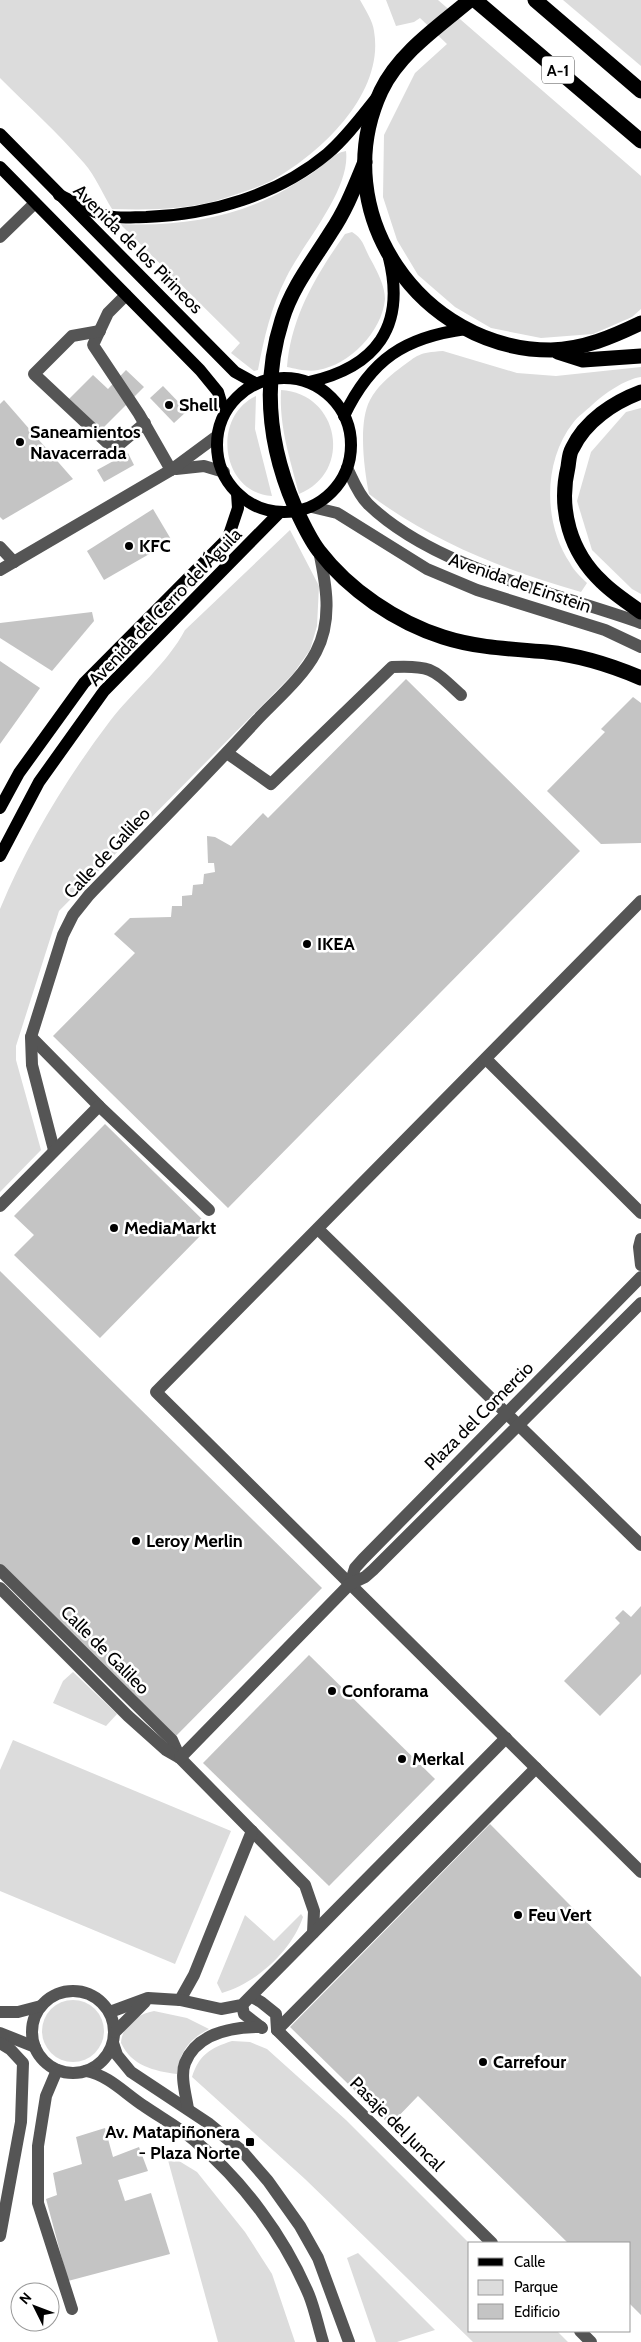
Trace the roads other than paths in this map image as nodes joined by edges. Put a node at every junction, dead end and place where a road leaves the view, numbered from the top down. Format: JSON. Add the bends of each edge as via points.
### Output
{"nodes":[{"id":1,"x":470,"y":0,"type":"edge"},
{"id":2,"x":475,"y":0,"type":"edge"},
{"id":3,"x":535,"y":0,"type":"edge"},
{"id":4,"x":641,"y":91,"type":"edge"},
{"id":5,"x":381,"y":92,"type":"junction"},
{"id":6,"x":0,"y":134,"type":"edge"},
{"id":7,"x":641,"y":141,"type":"edge"},
{"id":8,"x":365,"y":162,"type":"junction"},
{"id":9,"x":0,"y":167,"type":"edge"},
{"id":10,"x":59,"y":195,"type":"junction"},
{"id":11,"x":35,"y":203,"type":"junction"},
{"id":12,"x":0,"y":236,"type":"edge"},
{"id":13,"x":389,"y":256,"type":"junction"},
{"id":14,"x":126,"y":295,"type":"junction"},
{"id":15,"x":641,"y":323,"type":"edge"},
{"id":16,"x":466,"y":329,"type":"junction"},
{"id":17,"x":100,"y":331,"type":"junction"},
{"id":18,"x":550,"y":350,"type":"junction"},
{"id":19,"x":641,"y":356,"type":"edge"},
{"id":20,"x":309,"y":382,"type":"junction"},
{"id":21,"x":255,"y":383,"type":"junction"},
{"id":22,"x":641,"y":392,"type":"edge"},
{"id":23,"x":224,"y":412,"type":"junction"},
{"id":24,"x":344,"y":416,"type":"junction"},
{"id":25,"x":145,"y":423,"type":"junction"},
{"id":26,"x":216,"y":436,"type":"junction"},
{"id":27,"x":348,"y":468,"type":"junction"},
{"id":28,"x":171,"y":470,"type":"junction"},
{"id":29,"x":224,"y":472,"type":"junction"},
{"id":30,"x":237,"y":493,"type":"junction"},
{"id":31,"x":312,"y":507,"type":"junction"},
{"id":32,"x":280,"y":512,"type":"junction"},
{"id":33,"x":0,"y":547,"type":"edge"},
{"id":34,"x":319,"y":551,"type":"junction"},
{"id":35,"x":14,"y":562,"type":"junction"},
{"id":36,"x":0,"y":570,"type":"edge"},
{"id":37,"x":641,"y":612,"type":"edge"},
{"id":38,"x":641,"y":623,"type":"edge"},
{"id":39,"x":641,"y":647,"type":"edge"},
{"id":40,"x":641,"y":678,"type":"edge"},
{"id":41,"x":461,"y":695,"type":"dead end"},
{"id":42,"x":227,"y":753,"type":"junction"},
{"id":43,"x":0,"y":808,"type":"edge"},
{"id":44,"x":0,"y":856,"type":"edge"},
{"id":45,"x":641,"y":902,"type":"edge"},
{"id":46,"x":31,"y":1037,"type":"junction"},
{"id":47,"x":486,"y":1059,"type":"junction"},
{"id":48,"x":99,"y":1106,"type":"junction"},
{"id":49,"x":54,"y":1150,"type":"junction"},
{"id":50,"x":0,"y":1206,"type":"edge"},
{"id":51,"x":210,"y":1210,"type":"dead end"},
{"id":52,"x":641,"y":1213,"type":"edge"},
{"id":53,"x":318,"y":1229,"type":"junction"},
{"id":54,"x":641,"y":1239,"type":"edge"},
{"id":55,"x":641,"y":1264,"type":"edge"},
{"id":56,"x":641,"y":1277,"type":"edge"},
{"id":57,"x":641,"y":1303,"type":"edge"},
{"id":58,"x":506,"y":1412,"type":"junction"},
{"id":59,"x":519,"y":1425,"type":"junction"},
{"id":60,"x":641,"y":1545,"type":"edge"},
{"id":61,"x":0,"y":1570,"type":"edge"},
{"id":62,"x":350,"y":1584,"type":"junction"},
{"id":63,"x":0,"y":1588,"type":"edge"},
{"id":64,"x":506,"y":1738,"type":"junction"},
{"id":65,"x":180,"y":1758,"type":"junction"},
{"id":66,"x":536,"y":1768,"type":"junction"},
{"id":67,"x":252,"y":1832,"type":"junction"},
{"id":68,"x":641,"y":1872,"type":"edge"},
{"id":69,"x":313,"y":1933,"type":"junction"},
{"id":70,"x":148,"y":1998,"type":"junction"},
{"id":71,"x":180,"y":2000,"type":"junction"},
{"id":72,"x":247,"y":2001,"type":"junction"},
{"id":73,"x":41,"y":2006,"type":"junction"},
{"id":74,"x":0,"y":2012,"type":"edge"},
{"id":75,"x":110,"y":2012,"type":"junction"},
{"id":76,"x":261,"y":2027,"type":"junction"},
{"id":77,"x":277,"y":2030,"type":"junction"},
{"id":78,"x":0,"y":2033,"type":"edge"},
{"id":79,"x":114,"y":2038,"type":"junction"},
{"id":80,"x":0,"y":2043,"type":"edge"},
{"id":81,"x":35,"y":2047,"type":"junction"},
{"id":82,"x":57,"y":2070,"type":"junction"},
{"id":83,"x":86,"y":2072,"type":"junction"},
{"id":84,"x":188,"y":2109,"type":"junction"},
{"id":85,"x":0,"y":2236,"type":"edge"},
{"id":86,"x":491,"y":2242,"type":"edge"},
{"id":87,"x":72,"y":2309,"type":"dead end"},
{"id":88,"x":581,"y":2332,"type":"edge"},
{"id":89,"x":323,"y":2342,"type":"edge"},
{"id":90,"x":349,"y":2342,"type":"edge"},
{"id":91,"x":591,"y":2342,"type":"edge"}],
"edges":[{"from":1,"to":5,"type":"highway","via":[[400,63]]},
{"from":2,"to":7,"type":"highway","number":"A-1"},
{"from":3,"to":4,"type":"highway","number":"A-1"},
{"from":5,"to":8,"type":"highway","via":[[370,127]]},
{"from":5,"to":10,"type":"main road","via":[[342,139],[312,166],[290,180],[230,204],[196,213],[128,218],[107,216]]},
{"from":6,"to":10,"type":"main road","name":"Avenida de los Pirineos"},
{"from":8,"to":13,"type":"highway","via":[[366,196],[375,227]]},
{"from":8,"to":34,"type":"highway","via":[[347,205],[289,302],[273,366],[271,422],[280,470],[302,522]]},
{"from":9,"to":11,"type":"main road"},
{"from":10,"to":21,"type":"main road","name":"Avenida de los Pirineos","via":[[235,372]]},
{"from":11,"to":12,"type":"street"},
{"from":11,"to":14,"type":"main road"},
{"from":13,"to":16,"type":"highway","via":[[408,281],[440,312]]},
{"from":13,"to":20,"type":"main road","via":[[395,296],[390,326],[380,342],[339,374]]},
{"from":14,"to":17,"type":"street","via":[[108,314]]},
{"from":14,"to":23,"type":"main road","via":[[211,383],[222,400]]},
{"from":15,"to":18,"type":"highway","via":[[588,345]]},
{"from":16,"to":18,"type":"highway","via":[[503,342]]},
{"from":16,"to":24,"type":"main road","via":[[429,335],[409,342],[390,355],[361,385]]},
{"from":17,"to":25,"type":"street","via":[[93,345]]},
{"from":17,"to":25,"type":"street","via":[[72,336],[34,374],[114,449]]},
{"from":18,"to":19,"type":"highway","via":[[583,360]]},
{"from":20,"to":21,"type":"main road","via":[[286,379]]},
{"from":20,"to":24,"type":"main road","via":[[335,402]]},
{"from":21,"to":23,"type":"main road","via":[[237,396]]},
{"from":22,"to":37,"type":"highway","via":[[621,400],[596,417],[572,449],[563,487],[566,524],[582,556],[601,582]]},
{"from":23,"to":26,"type":"main road"},
{"from":24,"to":27,"type":"main road","via":[[351,437]]},
{"from":25,"to":28,"type":"street"},
{"from":26,"to":28,"type":"street"},
{"from":26,"to":29,"type":"main road"},
{"from":27,"to":31,"type":"main road","via":[[335,489]]},
{"from":27,"to":38,"type":"street","name":"Avenida de Einstein","via":[[367,503],[437,551],[481,571]]},
{"from":28,"to":29,"type":"street","via":[[193,466]]},
{"from":28,"to":35,"type":"street"},
{"from":29,"to":30,"type":"main road"},
{"from":30,"to":32,"type":"main road","via":[[258,507]]},
{"from":30,"to":43,"type":"main road","name":"Avenida del Cerro del Águila","via":[[238,508],[228,538],[84,684],[19,773]]},
{"from":31,"to":32,"type":"main road","via":[[298,512]]},
{"from":31,"to":39,"type":"street","name":"Avenida de Einstein","via":[[338,512],[427,569],[476,590],[605,630]]},
{"from":32,"to":44,"type":"main road","name":"Avenida del Cerro del Águila","via":[[104,691],[39,782]]},
{"from":33,"to":35,"type":"street"},
{"from":34,"to":40,"type":"highway","via":[[344,578],[370,599],[402,620],[440,636],[495,648],[549,652]]},
{"from":34,"to":42,"type":"street","name":"Calle de Galileo","via":[[326,590],[326,620],[317,651]]},
{"from":35,"to":36,"type":"street"},
{"from":41,"to":42,"type":"street","via":[[439,674],[420,666],[392,666],[271,784]]},
{"from":42,"to":46,"type":"street","name":"Calle de Galileo","via":[[73,915],[63,935]]},
{"from":45,"to":47,"type":"street"},
{"from":46,"to":48,"type":"street"},
{"from":46,"to":49,"type":"street","name":"Calle de Galileo","via":[[32,1064]]},
{"from":47,"to":52,"type":"street"},
{"from":47,"to":53,"type":"street"},
{"from":48,"to":49,"type":"street"},
{"from":48,"to":51,"type":"street"},
{"from":49,"to":50,"type":"street"},
{"from":53,"to":58,"type":"street"},
{"from":53,"to":62,"type":"street","via":[[156,1392]]},
{"from":54,"to":55,"type":"street"},
{"from":56,"to":58,"type":"street","name":"Plaza del Comercio"},
{"from":57,"to":59,"type":"street","name":"Plaza del Comercio"},
{"from":58,"to":59,"type":"street"},
{"from":58,"to":62,"type":"street","name":"Plaza del Comercio","via":[[363,1559],[355,1568]]},
{"from":59,"to":60,"type":"street"},
{"from":59,"to":62,"type":"street","name":"Plaza del Comercio","via":[[373,1570]]},
{"from":61,"to":65,"type":"street","name":"Calle de Galileo","via":[[172,1740]]},
{"from":62,"to":64,"type":"street"},
{"from":62,"to":65,"type":"street","name":"Plaza del Comercio"},
{"from":63,"to":65,"type":"street","name":"Calle de Galileo","via":[[128,1716],[166,1750]]},
{"from":64,"to":66,"type":"street"},
{"from":64,"to":69,"type":"street"},
{"from":65,"to":67,"type":"street","name":"Calle de Galileo"},
{"from":66,"to":68,"type":"street"},
{"from":66,"to":77,"type":"street"},
{"from":67,"to":69,"type":"street","name":"Calle de Galileo","via":[[305,1884],[314,1910]]},
{"from":67,"to":71,"type":"street","via":[[194,1975]]},
{"from":69,"to":72,"type":"street"},
{"from":70,"to":71,"type":"street"},
{"from":70,"to":75,"type":"street"},
{"from":70,"to":79,"type":"street"},
{"from":71,"to":72,"type":"street","via":[[221,2009]]},
{"from":72,"to":76,"type":"street","via":[[244,2014]]},
{"from":72,"to":77,"type":"street","via":[[261,2002],[276,2014]]},
{"from":73,"to":74,"type":"street","via":[[18,2012]]},
{"from":73,"to":75,"type":"street","via":[[51,1997],[77,1991],[101,2001]]},
{"from":73,"to":81,"type":"street","via":[[32,2026]]},
{"from":75,"to":79,"type":"street"},
{"from":76,"to":77,"type":"street"},
{"from":76,"to":84,"type":"street","via":[[214,2033],[194,2050],[185,2063]]},
{"from":77,"to":86,"type":"street","name":"Pasaje del Juncal"},
{"from":78,"to":81,"type":"street"},
{"from":79,"to":83,"type":"street","via":[[108,2055]]},
{"from":79,"to":84,"type":"street","via":[[117,2055],[131,2072]]},
{"from":80,"to":85,"type":"street","via":[[23,2063],[21,2122]]},
{"from":81,"to":82,"type":"street"},
{"from":82,"to":83,"type":"street"},
{"from":82,"to":87,"type":"street","via":[[46,2096],[38,2146],[38,2203]]},
{"from":83,"to":89,"type":"street","via":[[111,2080],[194,2140],[251,2198],[289,2253],[310,2296]]},
{"from":84,"to":90,"type":"street","via":[[242,2151],[300,2226],[318,2258]]},
{"from":88,"to":91,"type":"street"}]}
